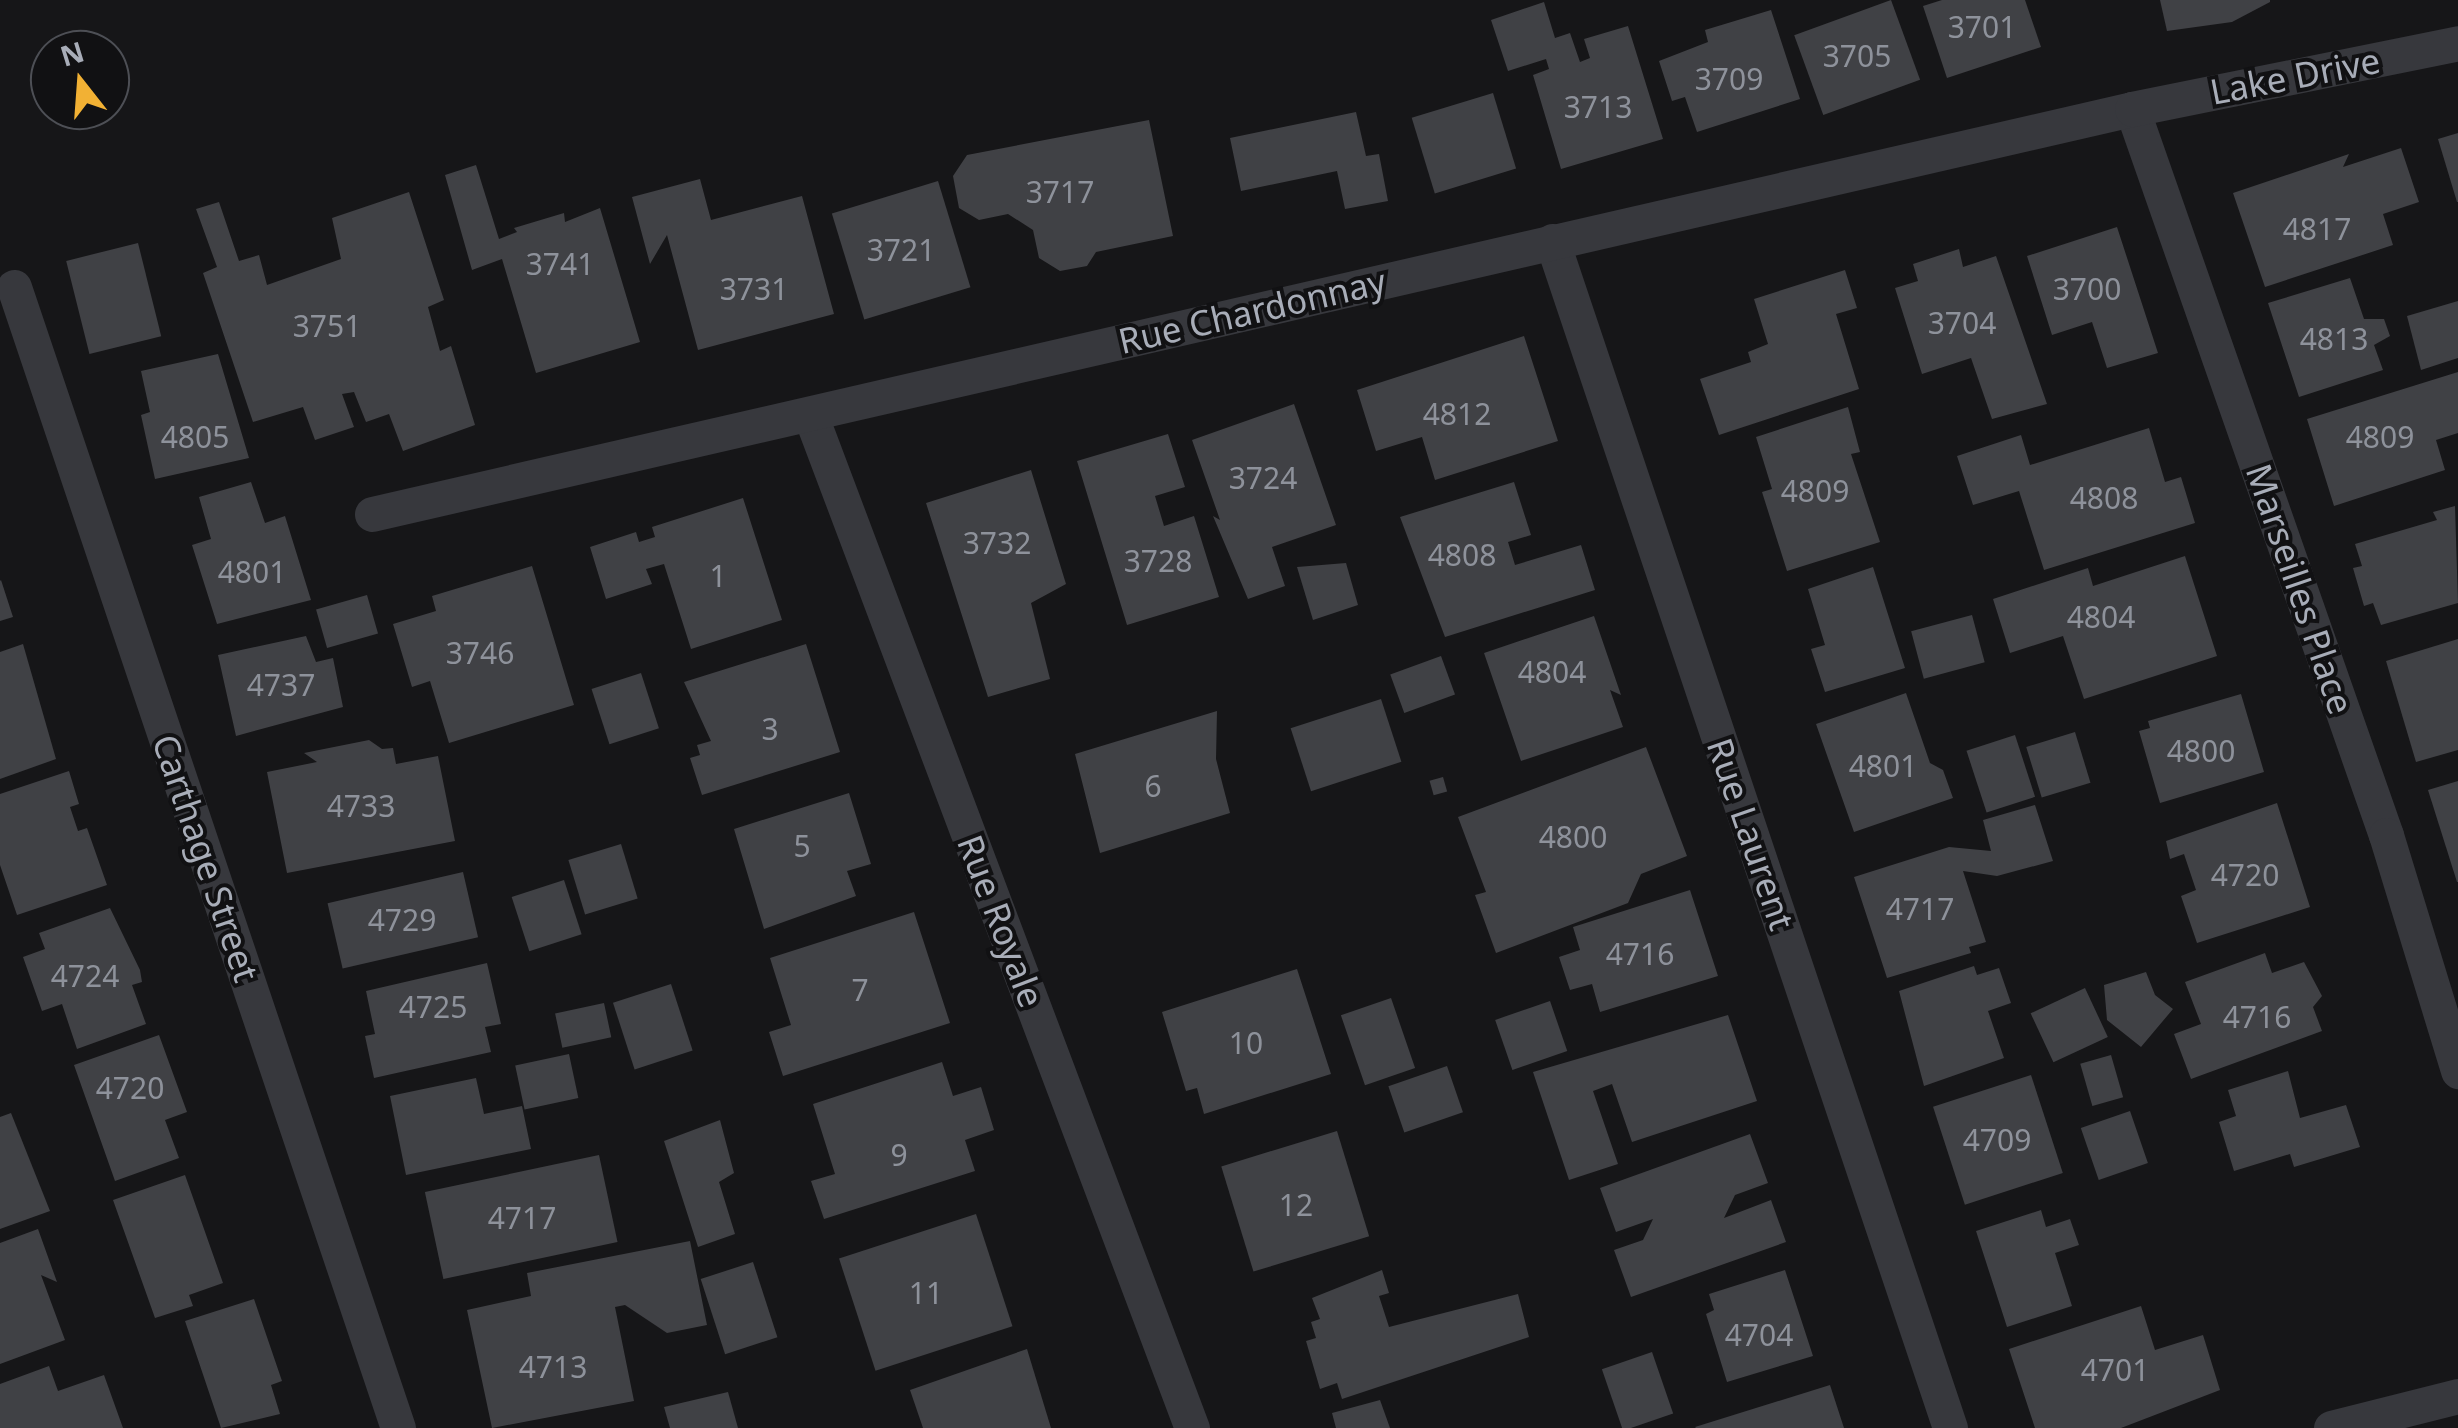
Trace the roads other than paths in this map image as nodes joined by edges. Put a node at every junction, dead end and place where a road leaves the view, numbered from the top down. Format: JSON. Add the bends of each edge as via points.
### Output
{"nodes":[{"id":1,"x":2458,"y":43,"type":"edge"},
{"id":2,"x":2132,"y":109,"type":"junction"},
{"id":3,"x":1552,"y":241,"type":"junction"},
{"id":4,"x":14,"y":288,"type":"dead end"},
{"id":5,"x":810,"y":414,"type":"junction"},
{"id":6,"x":372,"y":514,"type":"dead end"},
{"id":7,"x":2458,"y":1071,"type":"edge"},
{"id":8,"x":2458,"y":1396,"type":"edge"},
{"id":9,"x":398,"y":1428,"type":"edge"},
{"id":10,"x":1192,"y":1428,"type":"edge"},
{"id":11,"x":1950,"y":1428,"type":"edge"},
{"id":12,"x":2330,"y":1428,"type":"edge"}],
"edges":[{"from":1,"to":2,"type":"street","name":"Lake Drive"},
{"from":2,"to":3,"type":"street","name":"Rue Chardonnay"},
{"from":2,"to":7,"type":"street","name":"Marseilles Place","via":[[2386,835]]},
{"from":3,"to":5,"type":"street","name":"Rue Chardonnay"},
{"from":3,"to":11,"type":"street","name":"Rue Laurent"},
{"from":4,"to":9,"type":"street","name":"Carthage Street"},
{"from":5,"to":6,"type":"street","name":"Rue Chardonnay"},
{"from":5,"to":10,"type":"street","name":"Rue Royale"},
{"from":8,"to":12,"type":"street"}]}
